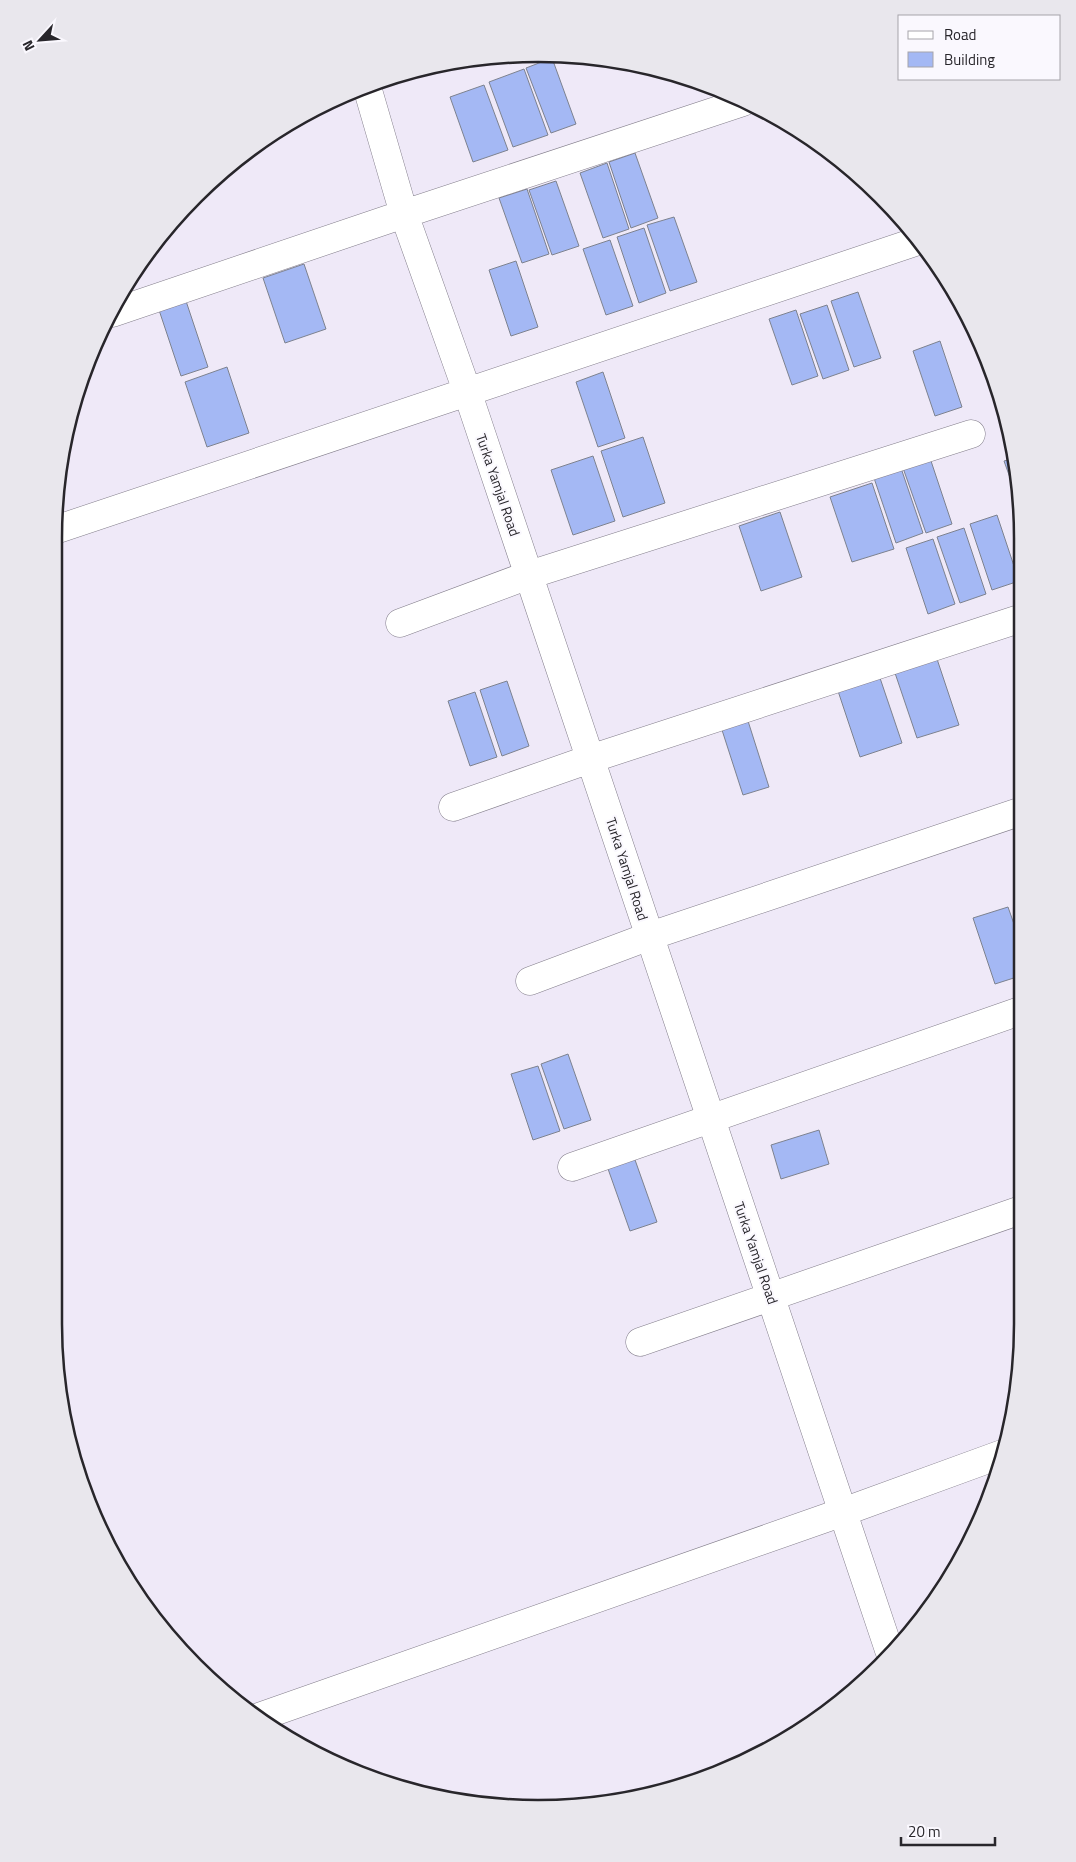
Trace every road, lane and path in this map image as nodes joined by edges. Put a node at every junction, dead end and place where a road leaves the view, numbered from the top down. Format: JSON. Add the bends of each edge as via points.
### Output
{"nodes":[{"id":1,"x":369,"y":94,"type":"edge"},
{"id":2,"x":733,"y":105,"type":"edge"},
{"id":3,"x":404,"y":214,"type":"junction"},
{"id":4,"x":911,"y":243,"type":"edge"},
{"id":5,"x":121,"y":310,"type":"edge"},
{"id":6,"x":467,"y":391,"type":"junction"},
{"id":7,"x":971,"y":434,"type":"dead end"},
{"id":8,"x":63,"y":527,"type":"edge"},
{"id":9,"x":528,"y":575,"type":"junction"},
{"id":10,"x":1014,"y":620,"type":"edge"},
{"id":11,"x":400,"y":623,"type":"dead end"},
{"id":12,"x":590,"y":759,"type":"junction"},
{"id":13,"x":453,"y":807,"type":"dead end"},
{"id":14,"x":1014,"y":814,"type":"edge"},
{"id":15,"x":650,"y":936,"type":"junction"},
{"id":16,"x":530,"y":981,"type":"dead end"},
{"id":17,"x":1014,"y":1013,"type":"edge"},
{"id":18,"x":711,"y":1118,"type":"junction"},
{"id":19,"x":572,"y":1167,"type":"dead end"},
{"id":20,"x":1014,"y":1212,"type":"edge"},
{"id":21,"x":771,"y":1298,"type":"junction"},
{"id":22,"x":640,"y":1342,"type":"dead end"},
{"id":23,"x":994,"y":1457,"type":"edge"},
{"id":24,"x":843,"y":1512,"type":"junction"},
{"id":25,"x":888,"y":1646,"type":"edge"},
{"id":26,"x":268,"y":1715,"type":"edge"}],
"edges":[{"from":1,"to":3,"type":"street","name":"Turka Yamjal Road"},
{"from":2,"to":3,"type":"street"},
{"from":3,"to":5,"type":"street"},
{"from":3,"to":6,"type":"street","name":"Turka Yamjal Road"},
{"from":4,"to":6,"type":"street"},
{"from":6,"to":8,"type":"street"},
{"from":6,"to":9,"type":"street","name":"Turka Yamjal Road"},
{"from":7,"to":9,"type":"street"},
{"from":9,"to":11,"type":"street"},
{"from":9,"to":12,"type":"street","name":"Turka Yamjal Road"},
{"from":10,"to":12,"type":"street"},
{"from":12,"to":13,"type":"street"},
{"from":12,"to":15,"type":"street","name":"Turka Yamjal Road"},
{"from":14,"to":15,"type":"street"},
{"from":15,"to":16,"type":"street"},
{"from":15,"to":18,"type":"street","name":"Turka Yamjal Road"},
{"from":17,"to":18,"type":"street"},
{"from":18,"to":19,"type":"street"},
{"from":18,"to":21,"type":"street","name":"Turka Yamjal Road"},
{"from":20,"to":21,"type":"street"},
{"from":21,"to":22,"type":"street"},
{"from":21,"to":24,"type":"street","name":"Turka Yamjal Road"},
{"from":23,"to":24,"type":"street"},
{"from":24,"to":25,"type":"street","name":"Turka Yamjal Road"},
{"from":24,"to":26,"type":"street"}]}
